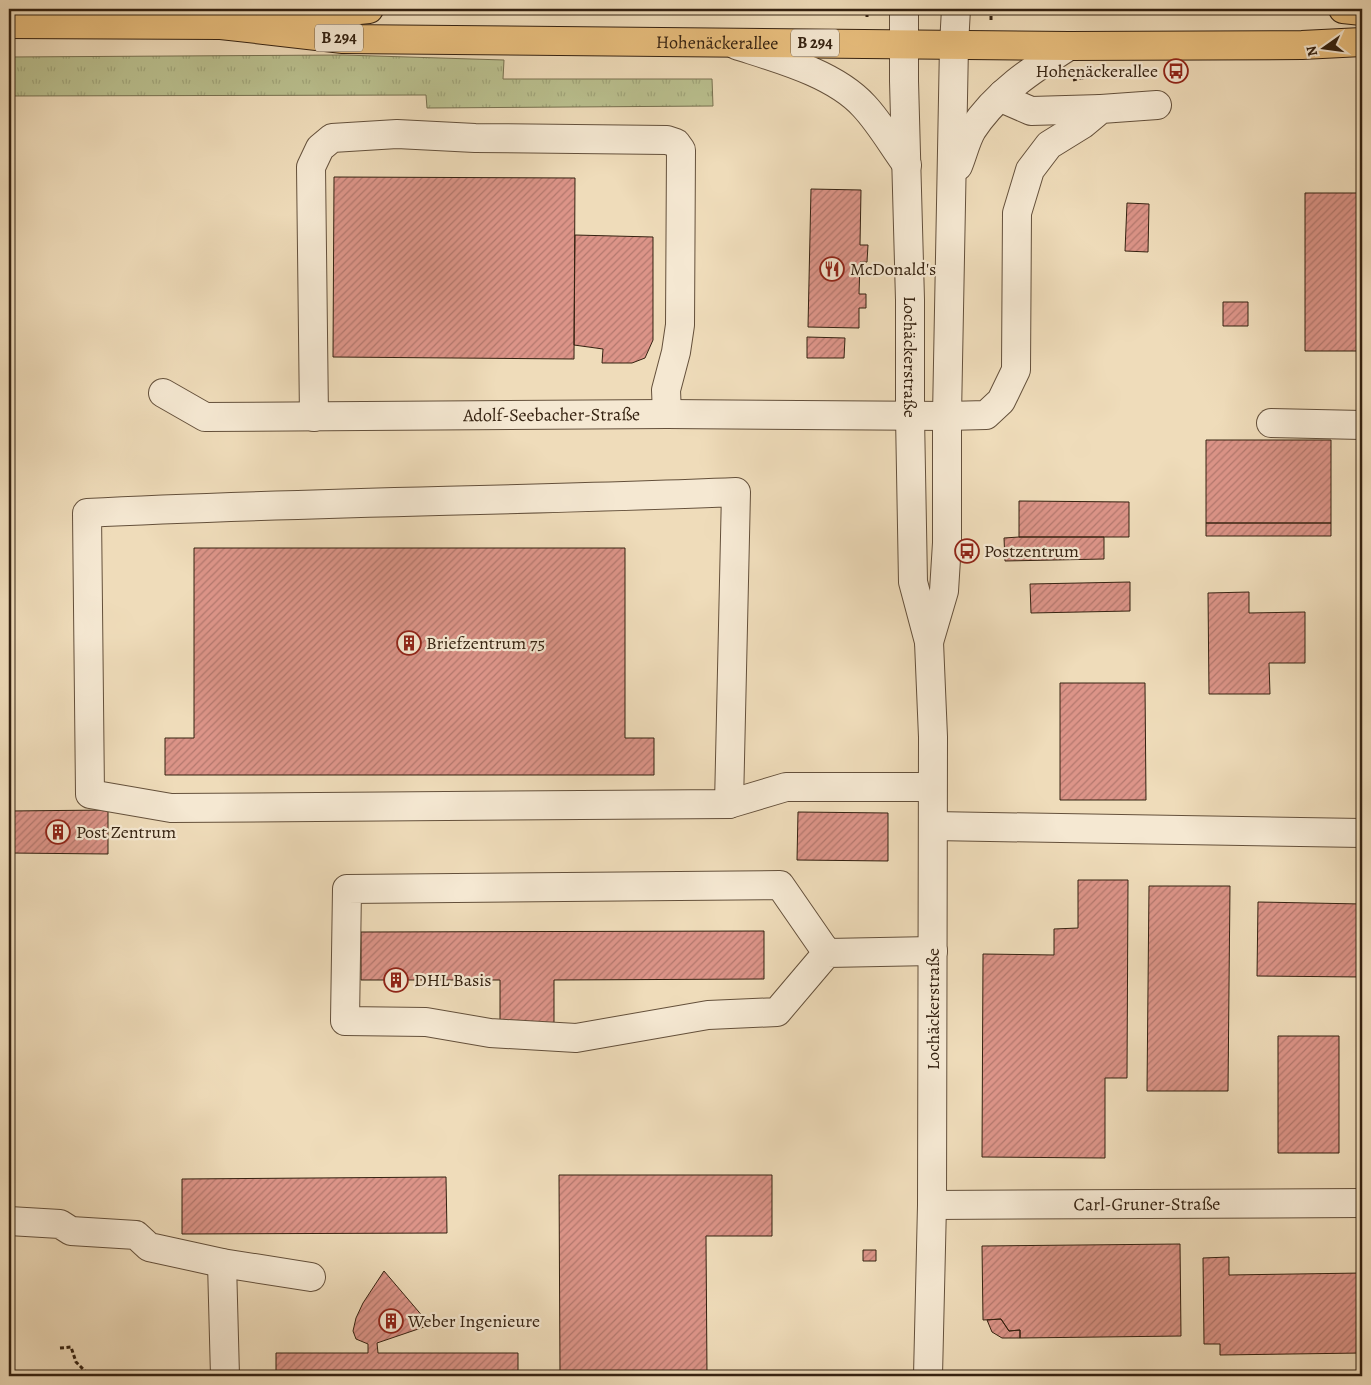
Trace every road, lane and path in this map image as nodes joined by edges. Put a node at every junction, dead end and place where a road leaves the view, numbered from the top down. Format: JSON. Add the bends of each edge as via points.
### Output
{"nodes":[{"id":1,"x":369,"y":9,"type":"edge"},
{"id":2,"x":904,"y":9,"type":"edge"},
{"id":3,"x":956,"y":9,"type":"edge"},
{"id":4,"x":1343,"y":9,"type":"edge"},
{"id":5,"x":1362,"y":10,"type":"edge"},
{"id":6,"x":9,"y":24,"type":"edge"},
{"id":7,"x":221,"y":25,"type":"junction"},
{"id":8,"x":727,"y":42,"type":"junction"},
{"id":9,"x":1362,"y":42,"type":"edge"},
{"id":10,"x":904,"y":44,"type":"junction"},
{"id":11,"x":954,"y":45,"type":"junction"},
{"id":12,"x":1069,"y":46,"type":"junction"},
{"id":13,"x":1003,"y":94,"type":"junction"},
{"id":14,"x":1157,"y":106,"type":"dead end"},
{"id":15,"x":1101,"y":109,"type":"junction"},
{"id":16,"x":907,"y":165,"type":"junction"},
{"id":17,"x":952,"y":184,"type":"junction"},
{"id":18,"x":162,"y":394,"type":"dead end"},
{"id":19,"x":666,"y":414,"type":"junction"},
{"id":20,"x":910,"y":416,"type":"junction"},
{"id":21,"x":946,"y":416,"type":"junction"},
{"id":22,"x":314,"y":417,"type":"junction"},
{"id":23,"x":1271,"y":423,"type":"dead end"},
{"id":24,"x":1362,"y":425,"type":"edge"},
{"id":25,"x":929,"y":642,"type":"junction"},
{"id":26,"x":932,"y":787,"type":"junction"},
{"id":27,"x":729,"y":804,"type":"junction"},
{"id":28,"x":933,"y":826,"type":"junction"},
{"id":29,"x":1362,"y":833,"type":"edge"},
{"id":30,"x":933,"y":951,"type":"junction"},
{"id":31,"x":827,"y":954,"type":"junction"},
{"id":32,"x":1362,"y":1203,"type":"edge"},
{"id":33,"x":932,"y":1205,"type":"junction"},
{"id":34,"x":9,"y":1221,"type":"edge"},
{"id":35,"x":222,"y":1263,"type":"junction"},
{"id":36,"x":311,"y":1277,"type":"dead end"},
{"id":37,"x":60,"y":1348,"type":"dead end"},
{"id":38,"x":90,"y":1376,"type":"edge"},
{"id":39,"x":226,"y":1376,"type":"edge"},
{"id":40,"x":928,"y":1376,"type":"edge"}],
"edges":[{"from":1,"to":7,"type":"main road","name":"Hohenäckerallee","number":"B 294"},
{"from":2,"to":10,"type":"street","name":"Lochäckerstraße"},
{"from":3,"to":11,"type":"street","name":"Lochäckerstraße"},
{"from":4,"to":5,"type":"main road"},
{"from":6,"to":7,"type":"main road","name":"Hohenäckerallee","number":"B 294"},
{"from":7,"to":8,"type":"main road","name":"Hohenäckerallee","number":"B 294","via":[[343,39]]},
{"from":8,"to":10,"type":"main road","name":"Hohenäckerallee","number":"B 294"},
{"from":8,"to":16,"type":"street","via":[[798,65],[855,97]]},
{"from":9,"to":12,"type":"main road","name":"Hohenäckerallee","number":"B 294"},
{"from":10,"to":11,"type":"main road","name":"Hohenäckerallee","number":"B 294"},
{"from":10,"to":16,"type":"street","name":"Lochäckerstraße"},
{"from":11,"to":12,"type":"main road","name":"Hohenäckerallee","number":"B 294"},
{"from":11,"to":17,"type":"street","name":"Lochäckerstraße"},
{"from":12,"to":13,"type":"street"},
{"from":13,"to":15,"type":"street","via":[[1014,104],[1031,111]]},
{"from":13,"to":17,"type":"street","via":[[972,131]]},
{"from":14,"to":15,"type":"street"},
{"from":15,"to":21,"type":"street","name":"Lochäckerstraße","via":[[1050,145],[1030,170],[1017,213],[1016,370],[1001,401],[986,415]]},
{"from":16,"to":20,"type":"street","name":"Lochäckerstraße"},
{"from":17,"to":21,"type":"street","name":"Lochäckerstraße"},
{"from":18,"to":22,"type":"street","name":"Adolf-Seebacher-Straße","via":[[205,416]]},
{"from":19,"to":20,"type":"street","name":"Adolf-Seebacher-Straße"},
{"from":19,"to":22,"type":"street","name":"Adolf-Seebacher-Straße"},
{"from":19,"to":22,"type":"street","via":[[666,390],[680,325],[681,150],[676,143],[667,140],[397,134],[332,138],[320,148],[311,168]]},
{"from":20,"to":21,"type":"street","name":"Adolf-Seebacher-Straße"},
{"from":20,"to":25,"type":"street","name":"Lochäckerstraße","via":[[914,582]]},
{"from":21,"to":25,"type":"street","name":"Lochäckerstraße","via":[[948,534],[944,591]]},
{"from":23,"to":24,"type":"street"},
{"from":25,"to":26,"type":"street","name":"Lochäckerstraße"},
{"from":26,"to":27,"type":"street","via":[[786,787]]},
{"from":26,"to":28,"type":"street","name":"Lochäckerstraße"},
{"from":27,"to":27,"type":"street","via":[[736,492],[87,513],[90,794],[171,808]]},
{"from":28,"to":29,"type":"street"},
{"from":28,"to":30,"type":"street","name":"Lochäckerstraße"},
{"from":30,"to":31,"type":"street"},
{"from":30,"to":33,"type":"street","name":"Lochäckerstraße"},
{"from":31,"to":31,"type":"street","via":[[780,885],[347,889],[345,1021],[426,1022],[490,1033],[576,1038],[708,1015],[777,1012]]},
{"from":32,"to":33,"type":"street","name":"Carl-Gruner-Straße"},
{"from":33,"to":40,"type":"street","name":"Lochäckerstraße"},
{"from":34,"to":35,"type":"street","via":[[60,1224],[71,1231],[136,1235],[149,1247]]},
{"from":35,"to":36,"type":"street"},
{"from":35,"to":39,"type":"street"},
{"from":37,"to":38,"type":"path","via":[[71,1348],[76,1362]]}]}
